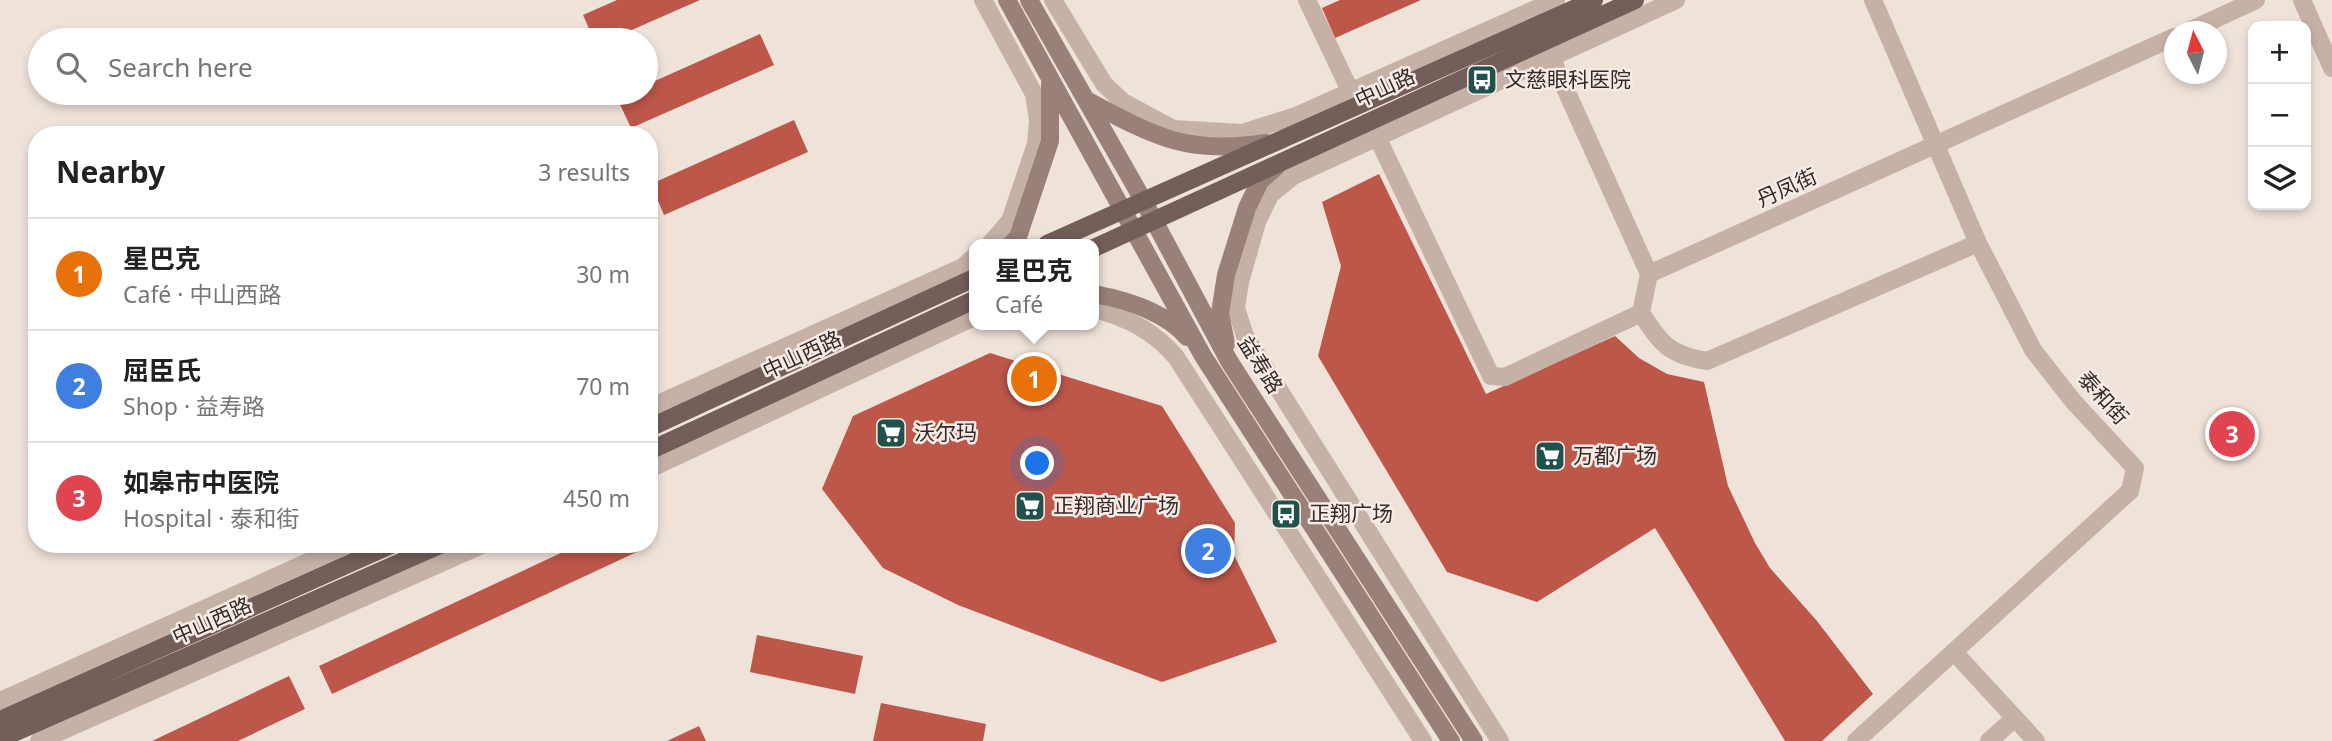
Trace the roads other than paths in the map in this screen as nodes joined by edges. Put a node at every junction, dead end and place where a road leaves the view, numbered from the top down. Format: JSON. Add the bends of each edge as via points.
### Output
{"nodes":[{"id":1,"x":983,"y":0,"type":"edge"},
{"id":2,"x":1007,"y":0,"type":"edge"},
{"id":3,"x":1028,"y":0,"type":"edge"},
{"id":4,"x":1053,"y":0,"type":"edge"},
{"id":5,"x":1307,"y":0,"type":"edge"},
{"id":6,"x":1556,"y":0,"type":"edge"},
{"id":7,"x":1594,"y":0,"type":"edge"},
{"id":8,"x":1635,"y":0,"type":"edge"},
{"id":9,"x":1676,"y":0,"type":"edge"},
{"id":10,"x":1873,"y":0,"type":"edge"},
{"id":11,"x":2256,"y":0,"type":"edge"},
{"id":12,"x":2302,"y":0,"type":"edge"},
{"id":13,"x":2211,"y":21,"type":"edge"},
{"id":14,"x":1537,"y":27,"type":"edge"},
{"id":15,"x":2164,"y":42,"type":"edge"},
{"id":16,"x":2332,"y":68,"type":"edge"},
{"id":17,"x":1049,"y":77,"type":"junction"},
{"id":18,"x":1086,"y":100,"type":"junction"},
{"id":19,"x":1364,"y":114,"type":"junction"},
{"id":20,"x":1284,"y":141,"type":"junction"},
{"id":21,"x":1938,"y":146,"type":"junction"},
{"id":22,"x":1283,"y":161,"type":"junction"},
{"id":23,"x":1143,"y":200,"type":"junction"},
{"id":24,"x":1122,"y":210,"type":"junction"},
{"id":25,"x":1154,"y":222,"type":"junction"},
{"id":26,"x":1134,"y":231,"type":"junction"},
{"id":27,"x":994,"y":239,"type":"edge"},
{"id":28,"x":1016,"y":239,"type":"edge"},
{"id":29,"x":1059,"y":239,"type":"edge"},
{"id":30,"x":1979,"y":243,"type":"junction"},
{"id":31,"x":1099,"y":246,"type":"edge"},
{"id":32,"x":969,"y":261,"type":"edge"},
{"id":33,"x":1649,"y":274,"type":"junction"},
{"id":34,"x":969,"y":281,"type":"edge"},
{"id":35,"x":1099,"y":295,"type":"edge"},
{"id":36,"x":969,"y":303,"type":"edge"},
{"id":37,"x":1099,"y":311,"type":"edge"},
{"id":38,"x":1642,"y":313,"type":"junction"},
{"id":39,"x":969,"y":320,"type":"edge"},
{"id":40,"x":1203,"y":356,"type":"junction"},
{"id":41,"x":1229,"y":361,"type":"junction"},
{"id":42,"x":658,"y":404,"type":"edge"},
{"id":43,"x":658,"y":424,"type":"edge"},
{"id":44,"x":658,"y":447,"type":"edge"},
{"id":45,"x":658,"y":465,"type":"edge"},
{"id":46,"x":328,"y":553,"type":"edge"},
{"id":47,"x":373,"y":553,"type":"edge"},
{"id":48,"x":422,"y":553,"type":"edge"},
{"id":49,"x":464,"y":553,"type":"edge"},
{"id":50,"x":1954,"y":652,"type":"junction"},
{"id":51,"x":0,"y":701,"type":"edge"},
{"id":52,"x":2015,"y":718,"type":"junction"},
{"id":53,"x":0,"y":720,"type":"edge"},
{"id":54,"x":0,"y":739,"type":"edge"},
{"id":55,"x":39,"y":741,"type":"edge"},
{"id":56,"x":1423,"y":741,"type":"edge"},
{"id":57,"x":1451,"y":741,"type":"edge"},
{"id":58,"x":1474,"y":741,"type":"edge"},
{"id":59,"x":1500,"y":741,"type":"edge"},
{"id":60,"x":1856,"y":741,"type":"edge"},
{"id":61,"x":1989,"y":741,"type":"edge"},
{"id":62,"x":2036,"y":741,"type":"edge"}],
"edges":[{"from":1,"to":27,"type":"street","via":[[1034,94],[1038,120],[1036,144],[1010,221]]},
{"from":2,"to":17,"type":"main road","name":"益寿路"},
{"from":3,"to":18,"type":"main road","name":"益寿路"},
{"from":4,"to":19,"type":"street","via":[[1104,84],[1123,102],[1173,129],[1242,133],[1296,116]]},
{"from":5,"to":19,"type":"street"},
{"from":6,"to":14,"type":"street"},
{"from":7,"to":14,"type":"main road","name":"中山路"},
{"from":8,"to":14,"type":"main road","name":"中山路"},
{"from":9,"to":14,"type":"street"},
{"from":10,"to":21,"type":"street","name":"泰和街"},
{"from":11,"to":13,"type":"street"},
{"from":12,"to":16,"type":"street"},
{"from":14,"to":19,"type":"main road","name":"中山路"},
{"from":14,"to":19,"type":"street"},
{"from":14,"to":33,"type":"street"},
{"from":15,"to":21,"type":"street","name":"丹凤街"},
{"from":17,"to":24,"type":"main road","name":"益寿路"},
{"from":17,"to":28,"type":"main road","via":[[1050,141]]},
{"from":18,"to":20,"type":"main road","via":[[1170,140],[1206,148]]},
{"from":18,"to":23,"type":"main road","name":"益寿路"},
{"from":19,"to":20,"type":"main road","name":"中山路"},
{"from":19,"to":22,"type":"main road","name":"中山路"},
{"from":19,"to":38,"type":"street","via":[[1491,376],[1505,377]]},
{"from":19,"to":59,"type":"street","via":[[1270,195],[1257,222],[1236,308],[1245,336],[1273,383]]},
{"from":20,"to":23,"type":"main road","name":"中山路"},
{"from":21,"to":30,"type":"street","name":"泰和街"},
{"from":21,"to":33,"type":"street","name":"丹凤街"},
{"from":22,"to":25,"type":"main road","name":"中山路"},
{"from":22,"to":41,"type":"main road","via":[[1260,181],[1226,275],[1220,313]]},
{"from":23,"to":24,"type":"main road"},
{"from":23,"to":25,"type":"main road","name":"益寿路"},
{"from":24,"to":26,"type":"main road","name":"益寿路"},
{"from":24,"to":29,"type":"main road"},
{"from":25,"to":26,"type":"main road"},
{"from":25,"to":41,"type":"main road","name":"益寿路"},
{"from":26,"to":31,"type":"main road"},
{"from":26,"to":40,"type":"main road","name":"益寿路"},
{"from":30,"to":38,"type":"street","via":[[1707,361],[1684,357],[1661,343]]},
{"from":30,"to":50,"type":"street","name":"泰和街","via":[[2033,350],[2135,468],[2130,491]]},
{"from":32,"to":42,"type":"street"},
{"from":33,"to":38,"type":"street"},
{"from":34,"to":43,"type":"main road","name":"中山西路"},
{"from":35,"to":40,"type":"main road","via":[[1149,310],[1177,326]]},
{"from":36,"to":44,"type":"main road","name":"中山西路"},
{"from":37,"to":56,"type":"street","via":[[1143,327],[1176,357]]},
{"from":39,"to":45,"type":"street"},
{"from":40,"to":57,"type":"main road","name":"益寿路"},
{"from":41,"to":58,"type":"main road","name":"益寿路"},
{"from":46,"to":51,"type":"street"},
{"from":47,"to":53,"type":"main road","name":"中山西路"},
{"from":48,"to":54,"type":"main road","name":"中山西路"},
{"from":49,"to":55,"type":"street"},
{"from":50,"to":52,"type":"street"},
{"from":50,"to":60,"type":"street","name":"泰和街"},
{"from":52,"to":61,"type":"street"},
{"from":52,"to":62,"type":"street"}]}
